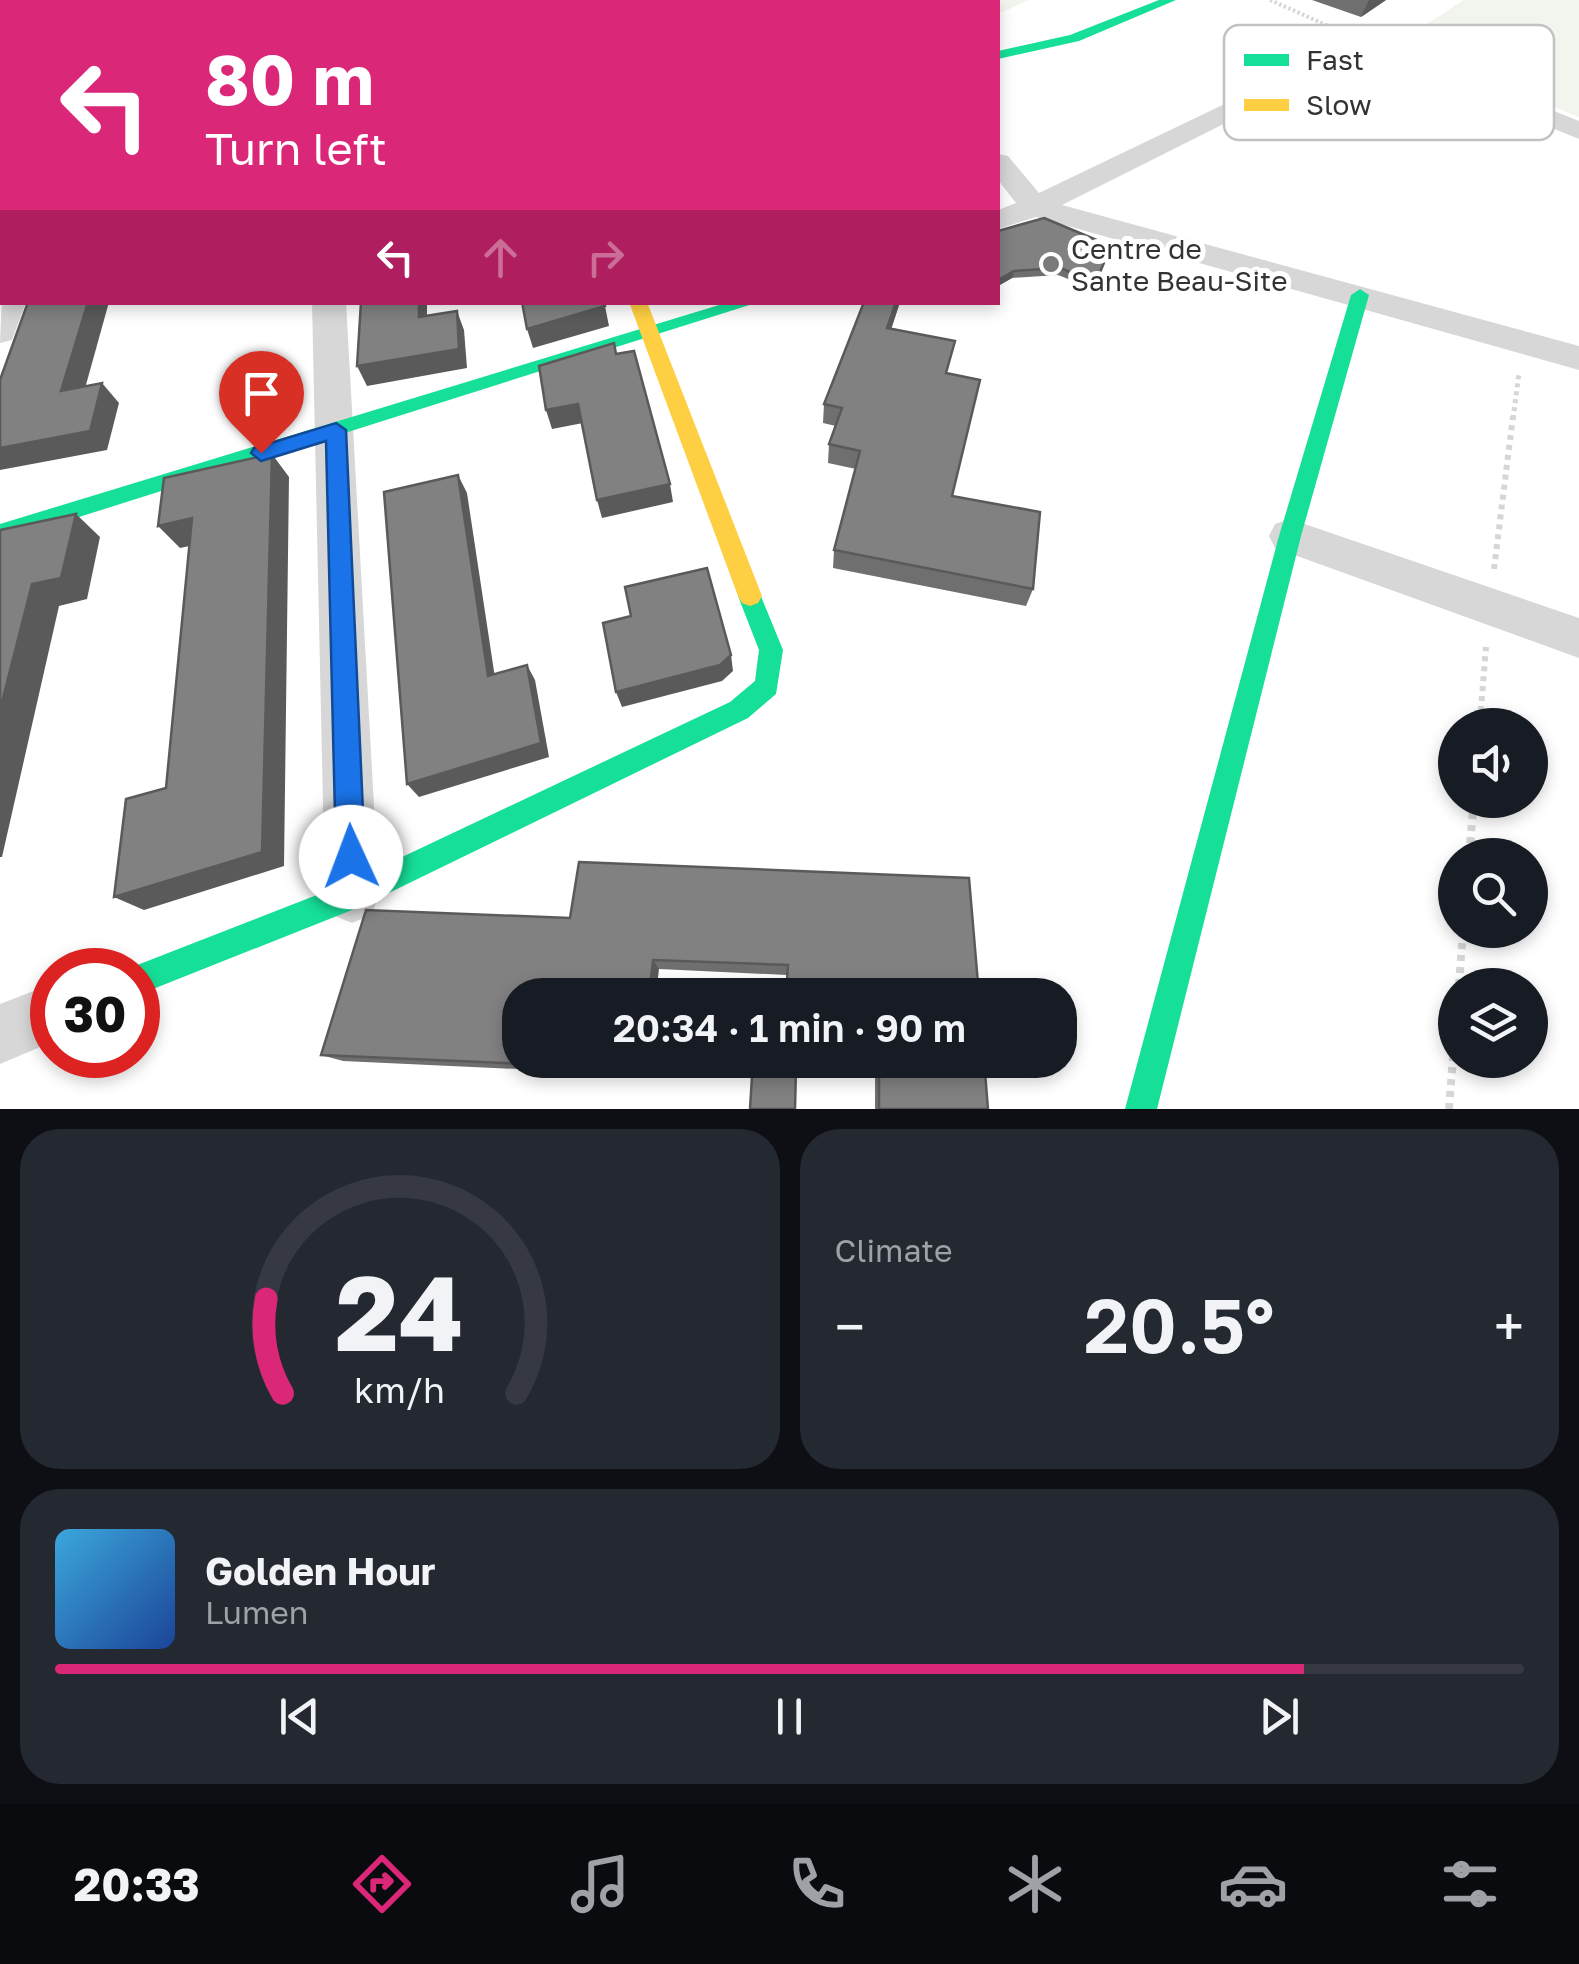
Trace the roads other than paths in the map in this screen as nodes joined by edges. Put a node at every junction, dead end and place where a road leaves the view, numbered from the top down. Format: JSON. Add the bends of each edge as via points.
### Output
{"nodes":[{"id":1,"x":1170,"y":0,"type":"edge"},
{"id":2,"x":1029,"y":24,"type":"dead end"},
{"id":3,"x":1000,"y":31,"type":"edge"},
{"id":4,"x":1000,"y":55,"type":"edge"},
{"id":5,"x":1224,"y":113,"type":"edge"},
{"id":6,"x":1554,"y":121,"type":"edge"},
{"id":7,"x":1579,"y":131,"type":"edge"},
{"id":8,"x":1000,"y":164,"type":"edge"},
{"id":9,"x":1035,"y":207,"type":"junction"},
{"id":10,"x":1000,"y":219,"type":"edge"},
{"id":11,"x":1360,"y":295,"type":"junction"},
{"id":12,"x":8,"y":305,"type":"edge"},
{"id":13,"x":329,"y":305,"type":"edge"},
{"id":14,"x":639,"y":305,"type":"edge"},
{"id":15,"x":741,"y":305,"type":"edge"},
{"id":16,"x":0,"y":332,"type":"edge"},
{"id":17,"x":650,"y":336,"type":"junction"},
{"id":18,"x":1579,"y":358,"type":"edge"},
{"id":19,"x":336,"y":430,"type":"junction"},
{"id":20,"x":0,"y":533,"type":"edge"},
{"id":21,"x":1290,"y":536,"type":"junction"},
{"id":22,"x":1579,"y":638,"type":"edge"},
{"id":23,"x":352,"y":896,"type":"junction"},
{"id":24,"x":160,"y":971,"type":"edge"},
{"id":25,"x":30,"y":1022,"type":"edge"},
{"id":26,"x":0,"y":1034,"type":"edge"},
{"id":27,"x":1141,"y":1109,"type":"edge"}],
"edges":[{"from":1,"to":4,"type":"street","via":[[1074,38]]},
{"from":2,"to":3,"type":"street"},
{"from":5,"to":9,"type":"street"},
{"from":6,"to":7,"type":"street"},
{"from":8,"to":9,"type":"street"},
{"from":9,"to":10,"type":"street"},
{"from":9,"to":11,"type":"street"},
{"from":11,"to":18,"type":"street"},
{"from":11,"to":21,"type":"street"},
{"from":12,"to":16,"type":"street"},
{"from":13,"to":19,"type":"street"},
{"from":14,"to":17,"type":"street"},
{"from":15,"to":17,"type":"street"},
{"from":17,"to":19,"type":"street"},
{"from":17,"to":23,"type":"street","via":[[771,650],[768,686],[739,710]]},
{"from":19,"to":20,"type":"street"},
{"from":19,"to":23,"type":"street"},
{"from":21,"to":22,"type":"street"},
{"from":21,"to":27,"type":"street"},
{"from":23,"to":24,"type":"street"},
{"from":25,"to":26,"type":"street"}]}
